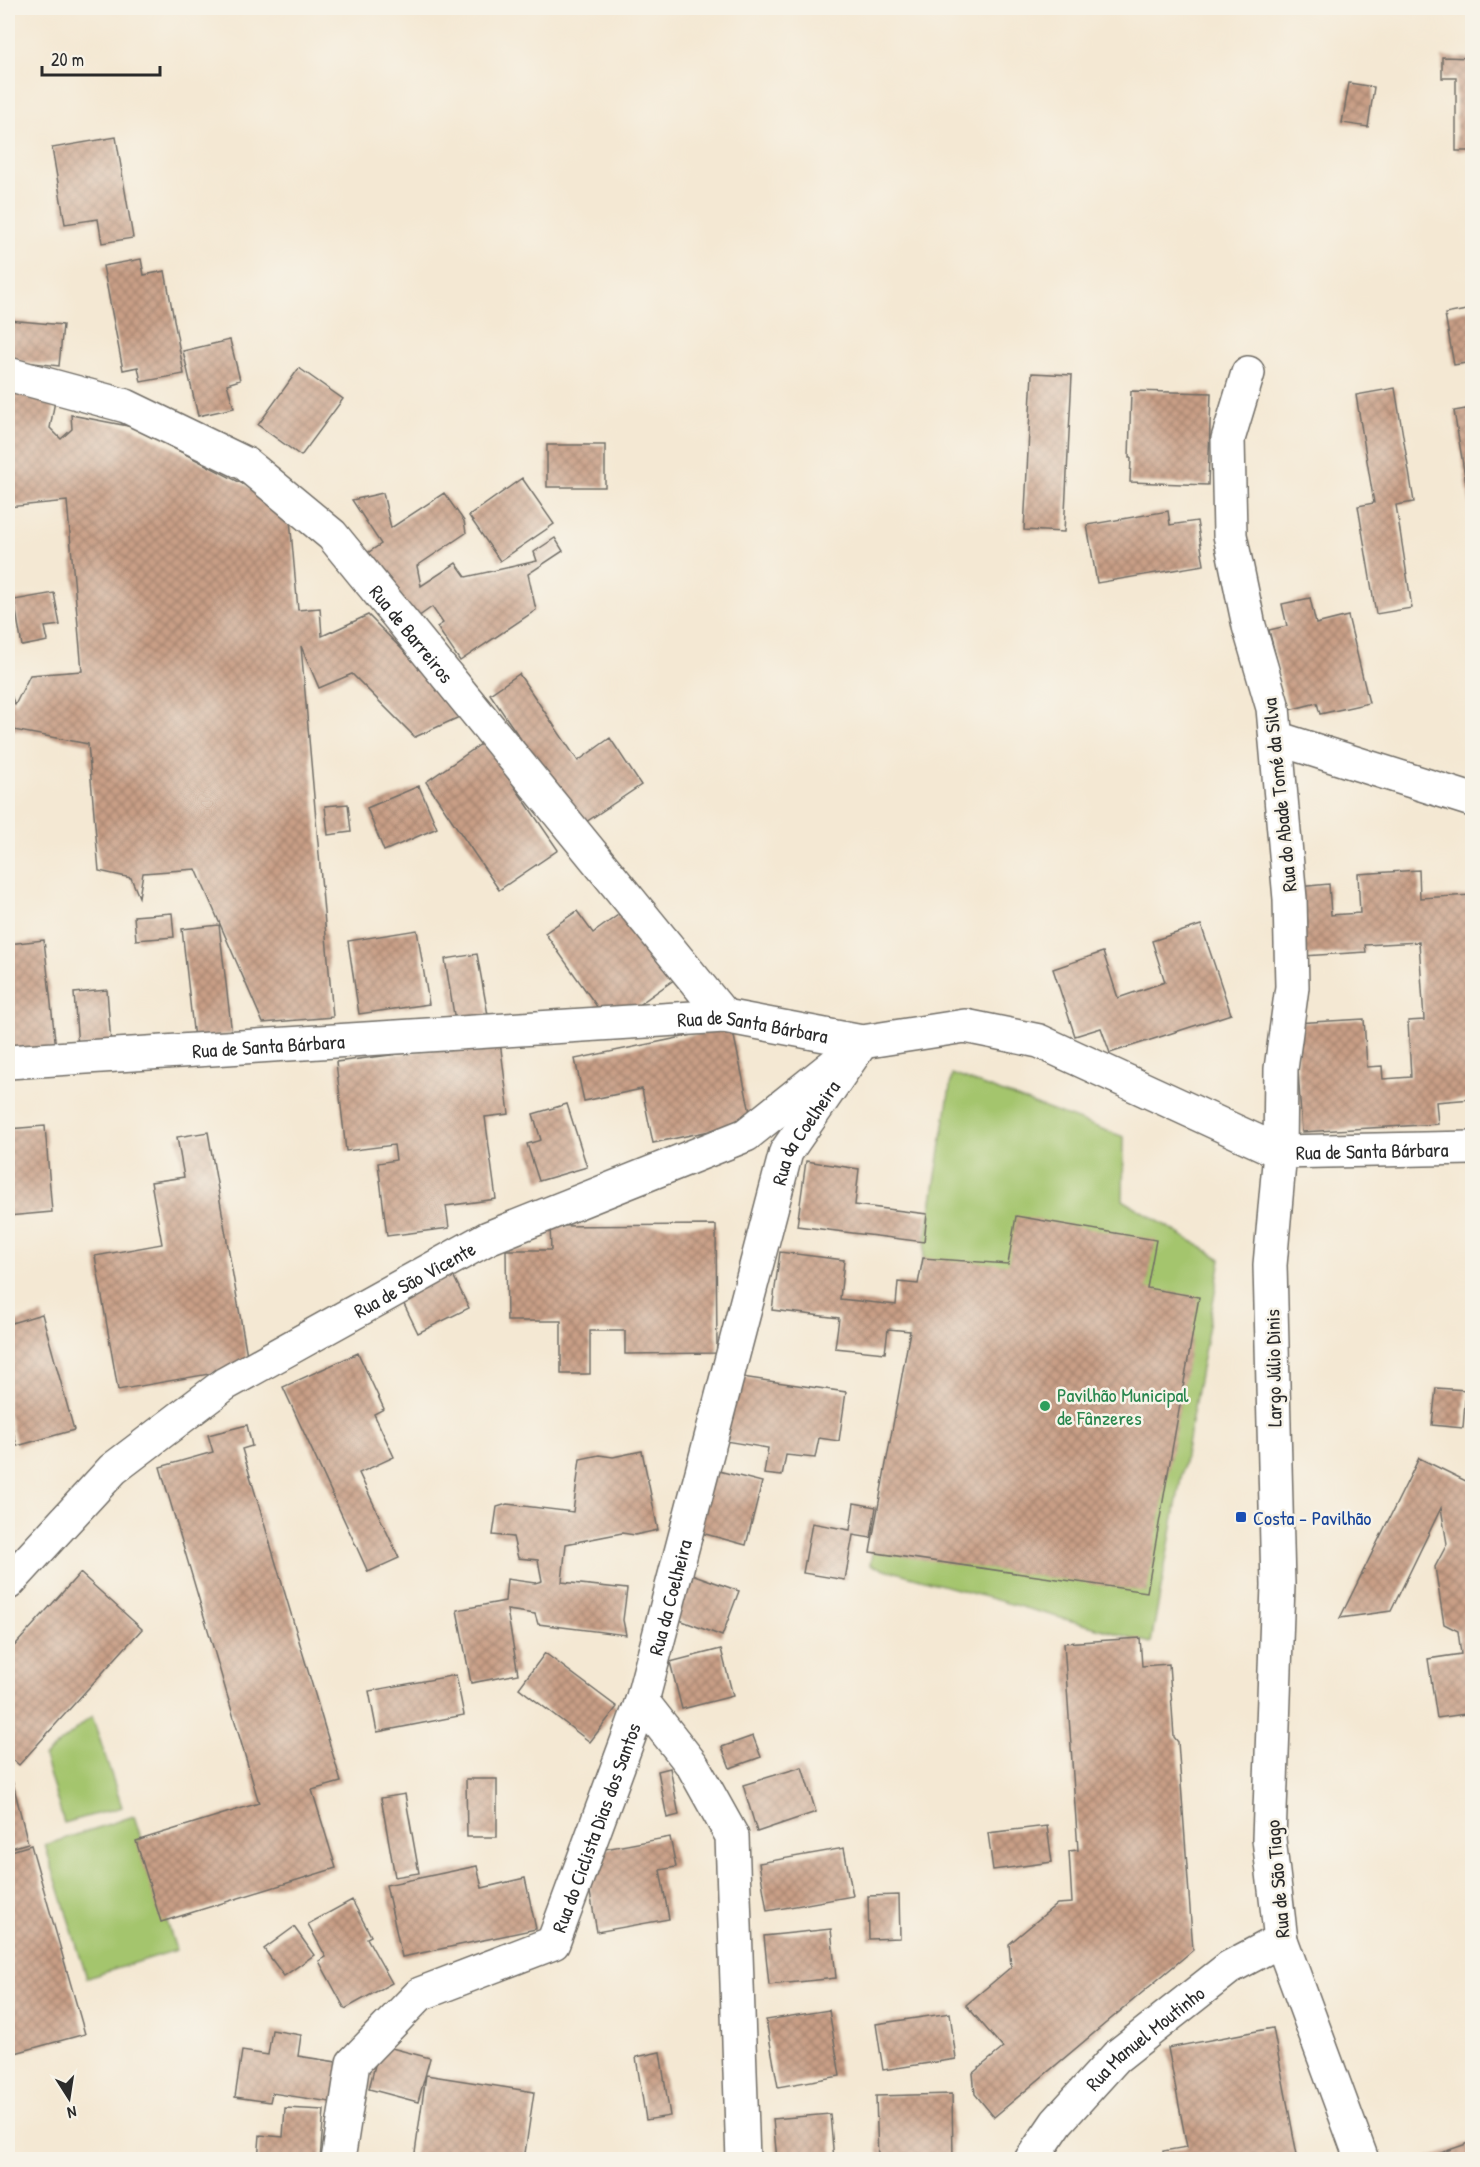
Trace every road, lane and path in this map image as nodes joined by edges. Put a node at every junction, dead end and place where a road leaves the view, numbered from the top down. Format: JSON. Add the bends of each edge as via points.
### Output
{"nodes":[{"id":1,"x":8,"y":374,"type":"edge"},
{"id":2,"x":1248,"y":374,"type":"dead end"},
{"id":3,"x":1276,"y":738,"type":"junction"},
{"id":4,"x":1473,"y":800,"type":"edge"},
{"id":5,"x":724,"y":1016,"type":"junction"},
{"id":6,"x":862,"y":1042,"type":"junction"},
{"id":7,"x":8,"y":1062,"type":"edge"},
{"id":8,"x":1473,"y":1148,"type":"edge"},
{"id":9,"x":1280,"y":1152,"type":"junction"},
{"id":10,"x":8,"y":1583,"type":"edge"},
{"id":11,"x":1278,"y":1585,"type":"joint"},
{"id":12,"x":642,"y":1701,"type":"junction"},
{"id":13,"x":1281,"y":1940,"type":"junction"},
{"id":14,"x":338,"y":2160,"type":"edge"},
{"id":15,"x":743,"y":2160,"type":"edge"},
{"id":16,"x":1031,"y":2160,"type":"edge"},
{"id":17,"x":1362,"y":2160,"type":"edge"}],
"edges":[{"from":1,"to":5,"type":"street","name":"Rua de Barreiros","via":[[126,406],[246,464],[332,535]]},
{"from":2,"to":3,"type":"street","name":"Rua do Abade Tomé da Silva","via":[[1228,439],[1230,535],[1249,626],[1273,708]]},
{"from":3,"to":4,"type":"street"},
{"from":3,"to":9,"type":"street","name":"Rua do Abade Tomé da Silva","via":[[1290,899],[1292,987],[1281,1068]]},
{"from":5,"to":6,"type":"street","name":"Rua de Santa Bárbara"},
{"from":5,"to":7,"type":"street","name":"Rua de Santa Bárbara"},
{"from":6,"to":9,"type":"street","name":"Rua de Santa Bárbara","via":[[965,1026],[1039,1041]]},
{"from":6,"to":10,"type":"street","name":"Rua de São Vicente","via":[[746,1135],[488,1238],[225,1384],[113,1468]]},
{"from":6,"to":12,"type":"street","name":"Rua da Coelheira","via":[[786,1152]]},
{"from":8,"to":9,"type":"street","name":"Rua de Santa Bárbara"},
{"from":9,"to":11,"type":"street","name":"Largo Júlio Dinis","via":[[1270,1265]]},
{"from":11,"to":13,"type":"street","name":"Rua de São Tiago","via":[[1269,1839]]},
{"from":12,"to":14,"type":"street","name":"Rua do Ciclista Dias dos Santos","via":[[553,1942],[420,1994],[353,2063]]},
{"from":12,"to":15,"type":"street","via":[[693,1766],[732,1836]]},
{"from":13,"to":16,"type":"street","name":"Rua Manuel Moutinho","via":[[1230,1966],[1116,2057],[1057,2122]]},
{"from":13,"to":17,"type":"street","name":"Rua de São Tiago"}]}
